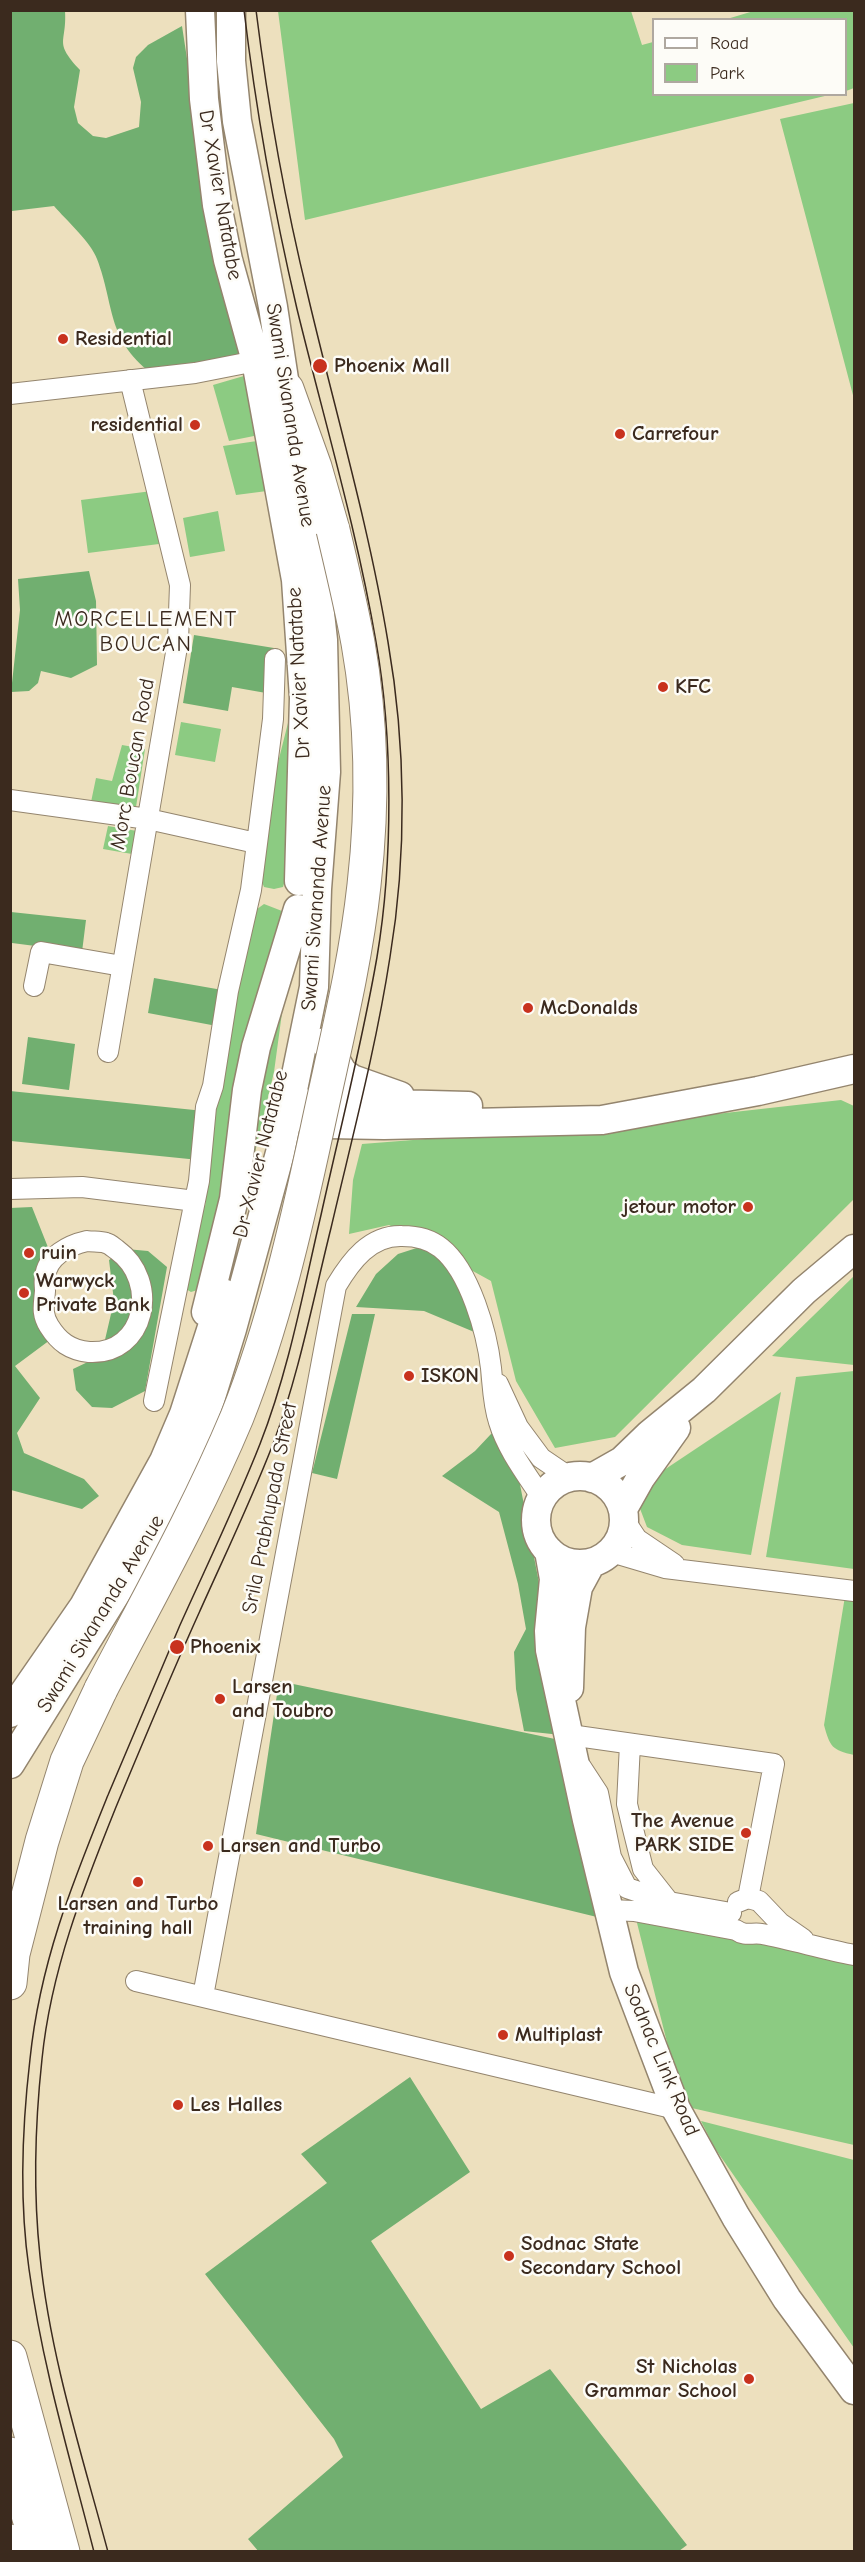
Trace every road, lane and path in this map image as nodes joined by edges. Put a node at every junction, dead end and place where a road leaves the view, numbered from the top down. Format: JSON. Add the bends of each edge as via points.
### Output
{"nodes":[{"id":1,"x":200,"y":10,"type":"edge"},
{"id":2,"x":231,"y":10,"type":"edge"},
{"id":3,"x":256,"y":361,"type":"junction"},
{"id":4,"x":130,"y":380,"type":"junction"},
{"id":5,"x":287,"y":389,"type":"junction"},
{"id":6,"x":10,"y":394,"type":"edge"},
{"id":7,"x":275,"y":659,"type":"dead end"},
{"id":8,"x":10,"y":800,"type":"edge"},
{"id":9,"x":148,"y":819,"type":"junction"},
{"id":10,"x":256,"y":843,"type":"junction"},
{"id":11,"x":298,"y":909,"type":"junction"},
{"id":12,"x":122,"y":966,"type":"junction"},
{"id":13,"x":34,"y":986,"type":"dead end"},
{"id":14,"x":314,"y":987,"type":"junction"},
{"id":15,"x":855,"y":1049,"type":"edge"},
{"id":16,"x":108,"y":1052,"type":"dead end"},
{"id":17,"x":855,"y":1069,"type":"edge"},
{"id":18,"x":855,"y":1085,"type":"edge"},
{"id":19,"x":758,"y":1091,"type":"junction"},
{"id":20,"x":414,"y":1103,"type":"junction"},
{"id":21,"x":280,"y":1118,"type":"junction"},
{"id":22,"x":384,"y":1125,"type":"junction"},
{"id":23,"x":10,"y":1189,"type":"edge"},
{"id":24,"x":268,"y":1196,"type":"junction"},
{"id":25,"x":195,"y":1201,"type":"junction"},
{"id":26,"x":853,"y":1250,"type":"edge"},
{"id":27,"x":173,"y":1303,"type":"junction"},
{"id":28,"x":142,"y":1304,"type":"junction"},
{"id":29,"x":491,"y":1368,"type":"junction"},
{"id":30,"x":704,"y":1390,"type":"junction"},
{"id":31,"x":154,"y":1401,"type":"dead end"},
{"id":32,"x":184,"y":1413,"type":"junction"},
{"id":33,"x":581,"y":1478,"type":"junction"},
{"id":34,"x":542,"y":1498,"type":"junction"},
{"id":35,"x":624,"y":1515,"type":"junction"},
{"id":36,"x":549,"y":1551,"type":"junction"},
{"id":37,"x":601,"y":1557,"type":"junction"},
{"id":38,"x":684,"y":1570,"type":"junction"},
{"id":39,"x":855,"y":1591,"type":"edge"},
{"id":40,"x":10,"y":1713,"type":"edge"},
{"id":41,"x":571,"y":1740,"type":"junction"},
{"id":42,"x":630,"y":1744,"type":"junction"},
{"id":43,"x":10,"y":1764,"type":"edge"},
{"id":44,"x":638,"y":1892,"type":"junction"},
{"id":45,"x":748,"y":1898,"type":"junction"},
{"id":46,"x":669,"y":1902,"type":"junction"},
{"id":47,"x":609,"y":1910,"type":"junction"},
{"id":48,"x":767,"y":1911,"type":"junction"},
{"id":49,"x":733,"y":1921,"type":"junction"},
{"id":50,"x":758,"y":1933,"type":"junction"},
{"id":51,"x":818,"y":1948,"type":"junction"},
{"id":52,"x":855,"y":1954,"type":"edge"},
{"id":53,"x":136,"y":1981,"type":"dead end"},
{"id":54,"x":10,"y":1983,"type":"edge"},
{"id":55,"x":203,"y":1996,"type":"junction"},
{"id":56,"x":676,"y":2109,"type":"junction"},
{"id":57,"x":10,"y":2358,"type":"edge"},
{"id":58,"x":855,"y":2390,"type":"edge"},
{"id":59,"x":10,"y":2454,"type":"edge"},
{"id":60,"x":10,"y":2541,"type":"edge"},
{"id":61,"x":13,"y":2552,"type":"edge"},
{"id":62,"x":39,"y":2552,"type":"edge"},
{"id":63,"x":63,"y":2552,"type":"edge"}],
"edges":[{"from":1,"to":3,"type":"main road","name":"Dr Xavier Natatabe","via":[[204,99],[215,194],[228,260]]},
{"from":2,"to":5,"type":"main road","name":"Swami Sivananda Avenue","via":[[237,121]]},
{"from":3,"to":4,"type":"street"},
{"from":3,"to":11,"type":"main road","name":"Dr Xavier Natatabe","via":[[296,580],[303,653]]},
{"from":4,"to":6,"type":"street"},
{"from":4,"to":9,"type":"street","name":"Morc Boucan Road","via":[[180,585],[178,641]]},
{"from":5,"to":14,"type":"main road","name":"Swami Sivananda Avenue","via":[[323,640],[326,772]]},
{"from":5,"to":54,"type":"highway","bridge":true,"via":[[333,530],[358,644],[365,700],[369,824],[354,955],[287,1263],[238,1413],[198,1502],[67,1761],[42,1841],[13,1954]]},
{"from":7,"to":10,"type":"street","via":[[273,718]]},
{"from":8,"to":9,"type":"street"},
{"from":9,"to":10,"type":"street"},
{"from":9,"to":12,"type":"street","name":"Morc Boucan Road"},
{"from":10,"to":25,"type":"street","via":[[251,890],[206,1107]]},
{"from":11,"to":21,"type":"main road","name":"Dr Xavier Natatabe","via":[[296,986],[281,1078]]},
{"from":11,"to":32,"type":"main road","via":[[256,1047],[234,1199]]},
{"from":12,"to":13,"type":"street","via":[[41,952]]},
{"from":12,"to":16,"type":"street","name":"Morc Boucan Road"},
{"from":14,"to":20,"type":"main road","via":[[324,1040],[344,1073]]},
{"from":14,"to":21,"type":"main road","name":"Swami Sivananda Avenue"},
{"from":15,"to":20,"type":"main road","via":[[601,1100],[513,1106]]},
{"from":17,"to":19,"type":"main road"},
{"from":18,"to":19,"type":"main road","via":[[834,1083]]},
{"from":19,"to":22,"type":"main road","via":[[602,1120]]},
{"from":20,"to":21,"type":"main road","via":[[316,1102]]},
{"from":21,"to":22,"type":"main road"},
{"from":21,"to":24,"type":"main road","name":"Swami Sivananda Avenue"},
{"from":21,"to":32,"type":"main road","name":"Dr Xavier Natatabe"},
{"from":22,"to":24,"type":"main road","via":[[304,1148],[292,1158]]},
{"from":23,"to":25,"type":"street","via":[[82,1187]]},
{"from":24,"to":43,"type":"main road","name":"Swami Sivananda Avenue","via":[[232,1329],[188,1458],[149,1540]]},
{"from":25,"to":27,"type":"street"},
{"from":26,"to":30,"type":"main road","via":[[804,1291]]},
{"from":27,"to":28,"type":"street"},
{"from":27,"to":31,"type":"street"},
{"from":28,"to":28,"type":"street","via":[[136,1270],[127,1257],[106,1243],[87,1241],[63,1249],[44,1275],[42,1312],[61,1342],[73,1351],[115,1348],[128,1338],[139,1320]]},
{"from":29,"to":33,"type":"street","via":[[518,1427],[541,1458]]},
{"from":29,"to":34,"type":"street","via":[[500,1425]]},
{"from":29,"to":55,"type":"street","name":"Srila Prabhupada Street","via":[[481,1323],[465,1280],[440,1247],[417,1237],[398,1236],[362,1250],[348,1265],[336,1286]]},
{"from":30,"to":33,"type":"main road","via":[[622,1461]]},
{"from":30,"to":35,"type":"main road","via":[[641,1476]]},
{"from":32,"to":40,"type":"main road","name":"Dr Xavier Natatabe","via":[[164,1461],[84,1606]]},
{"from":33,"to":34,"type":"main road","via":[[559,1482]]},
{"from":33,"to":35,"type":"main road","via":[[612,1490]]},
{"from":34,"to":36,"type":"main road","via":[[537,1531]]},
{"from":35,"to":37,"type":"main road","via":[[619,1543]]},
{"from":35,"to":38,"type":"street","via":[[637,1539]]},
{"from":36,"to":37,"type":"main road","via":[[568,1563]]},
{"from":36,"to":41,"type":"main road","name":"Sodnac Link Road","via":[[554,1580],[550,1650]]},
{"from":37,"to":38,"type":"street"},
{"from":37,"to":41,"type":"main road","name":"Sodnac Link Road","via":[[578,1587],[571,1627]]},
{"from":38,"to":39,"type":"street"},
{"from":41,"to":42,"type":"street"},
{"from":41,"to":44,"type":"street","via":[[597,1793],[611,1857],[627,1888]]},
{"from":41,"to":47,"type":"main road","name":"Sodnac Link Road"},
{"from":42,"to":45,"type":"street","via":[[774,1764]]},
{"from":42,"to":46,"type":"street","via":[[627,1804],[633,1829],[643,1869]]},
{"from":44,"to":46,"type":"street"},
{"from":44,"to":47,"type":"street"},
{"from":45,"to":48,"type":"street","via":[[759,1901]]},
{"from":45,"to":49,"type":"street","via":[[737,1903]]},
{"from":46,"to":49,"type":"street"},
{"from":47,"to":49,"type":"street"},
{"from":47,"to":56,"type":"main road","name":"Sodnac Link Road","via":[[624,1972]]},
{"from":48,"to":50,"type":"street","via":[[766,1923]]},
{"from":48,"to":51,"type":"street"},
{"from":49,"to":50,"type":"street","via":[[746,1935]]},
{"from":50,"to":51,"type":"street"},
{"from":51,"to":52,"type":"street"},
{"from":53,"to":55,"type":"street"},
{"from":55,"to":56,"type":"street"},
{"from":56,"to":58,"type":"main road","name":"Sodnac Link Road","via":[[787,2299]]},
{"from":57,"to":63,"type":"highway"},
{"from":59,"to":62,"type":"highway"},
{"from":60,"to":61,"type":"highway"}]}
